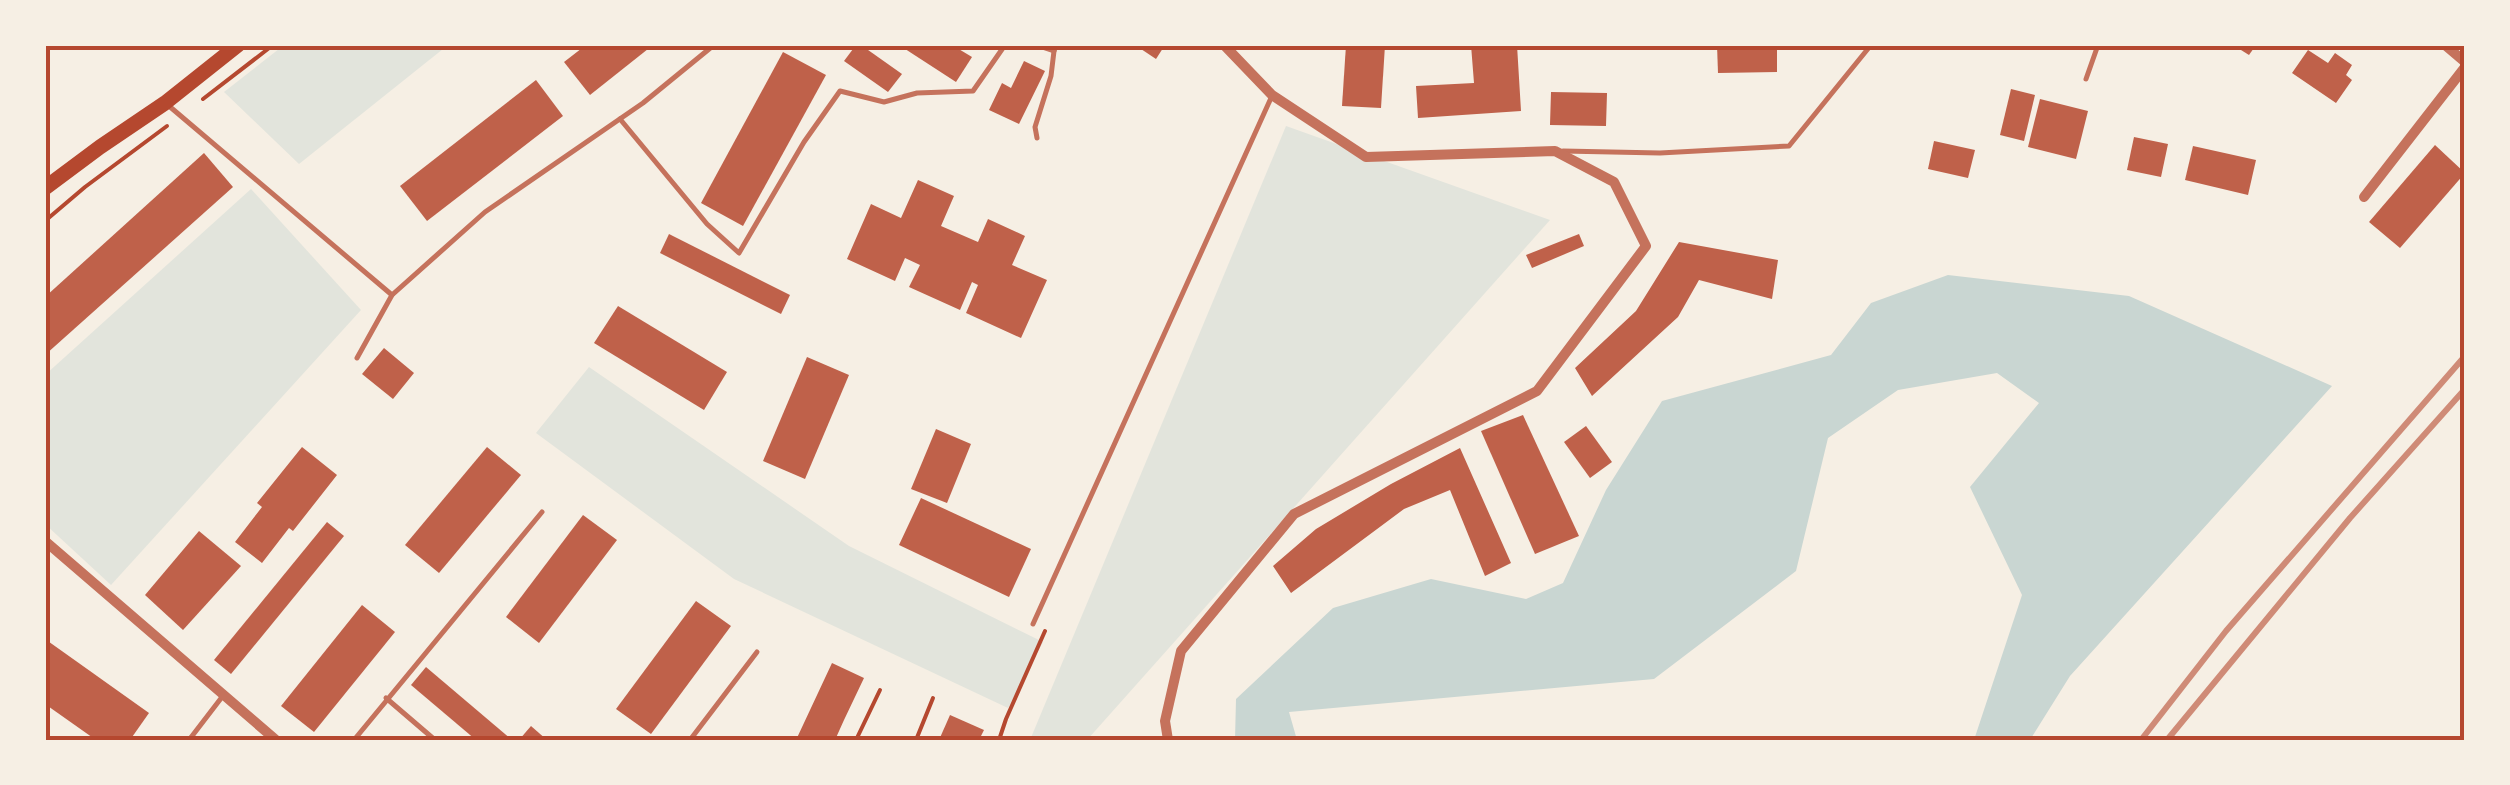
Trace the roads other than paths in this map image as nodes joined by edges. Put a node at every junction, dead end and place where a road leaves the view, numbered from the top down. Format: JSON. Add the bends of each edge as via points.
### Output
{"nodes":[{"id":1,"x":238,"y":45,"type":"edge"},
{"id":2,"x":714,"y":45,"type":"edge"},
{"id":3,"x":1005,"y":45,"type":"edge"},
{"id":4,"x":1036,"y":45,"type":"edge"},
{"id":5,"x":1224,"y":45,"type":"edge"},
{"id":6,"x":1871,"y":45,"type":"edge"},
{"id":7,"x":2098,"y":45,"type":"edge"},
{"id":8,"x":2445,"y":45,"type":"edge"},
{"id":9,"x":1055,"y":48,"type":"edge"},
{"id":10,"x":2465,"y":65,"type":"edge"},
{"id":11,"x":2086,"y":79,"type":"dead end"},
{"id":12,"x":1272,"y":95,"type":"junction"},
{"id":13,"x":166,"y":104,"type":"junction"},
{"id":14,"x":620,"y":119,"type":"junction"},
{"id":15,"x":1037,"y":138,"type":"dead end"},
{"id":16,"x":1555,"y":150,"type":"junction"},
{"id":17,"x":45,"y":188,"type":"edge"},
{"id":18,"x":2364,"y":198,"type":"dead end"},
{"id":19,"x":392,"y":295,"type":"junction"},
{"id":20,"x":358,"y":358,"type":"dead end"},
{"id":21,"x":542,"y":512,"type":"dead end"},
{"id":22,"x":45,"y":541,"type":"edge"},
{"id":23,"x":1033,"y":624,"type":"dead end"},
{"id":24,"x":758,"y":652,"type":"dead end"},
{"id":25,"x":224,"y":695,"type":"junction"},
{"id":26,"x":386,"y":698,"type":"junction"},
{"id":27,"x":189,"y":740,"type":"edge"},
{"id":28,"x":276,"y":740,"type":"edge"},
{"id":29,"x":354,"y":740,"type":"edge"},
{"id":30,"x":435,"y":740,"type":"edge"},
{"id":31,"x":690,"y":740,"type":"edge"},
{"id":32,"x":1168,"y":740,"type":"edge"}],
"edges":[{"from":1,"to":13,"type":"main road"},
{"from":2,"to":14,"type":"lane"},
{"from":3,"to":14,"type":"lane","via":[[973,91],[884,102],[840,91],[739,253]]},
{"from":4,"to":9,"type":"lane"},
{"from":5,"to":12,"type":"street"},
{"from":6,"to":16,"type":"lane","via":[[1789,146]]},
{"from":7,"to":11,"type":"lane"},
{"from":8,"to":10,"type":"street"},
{"from":9,"to":15,"type":"lane"},
{"from":10,"to":18,"type":"street"},
{"from":12,"to":16,"type":"street","via":[[1366,157]]},
{"from":12,"to":23,"type":"lane"},
{"from":13,"to":17,"type":"main road"},
{"from":13,"to":19,"type":"lane"},
{"from":14,"to":19,"type":"lane","via":[[485,212]]},
{"from":16,"to":32,"type":"street","via":[[1614,182],[1646,246],[1538,391],[1294,514],[1181,651],[1165,721]]},
{"from":19,"to":20,"type":"lane"},
{"from":21,"to":26,"type":"lane"},
{"from":22,"to":25,"type":"street"},
{"from":24,"to":31,"type":"lane"},
{"from":25,"to":27,"type":"lane"},
{"from":25,"to":28,"type":"street"},
{"from":26,"to":29,"type":"lane"},
{"from":26,"to":30,"type":"lane"}]}
